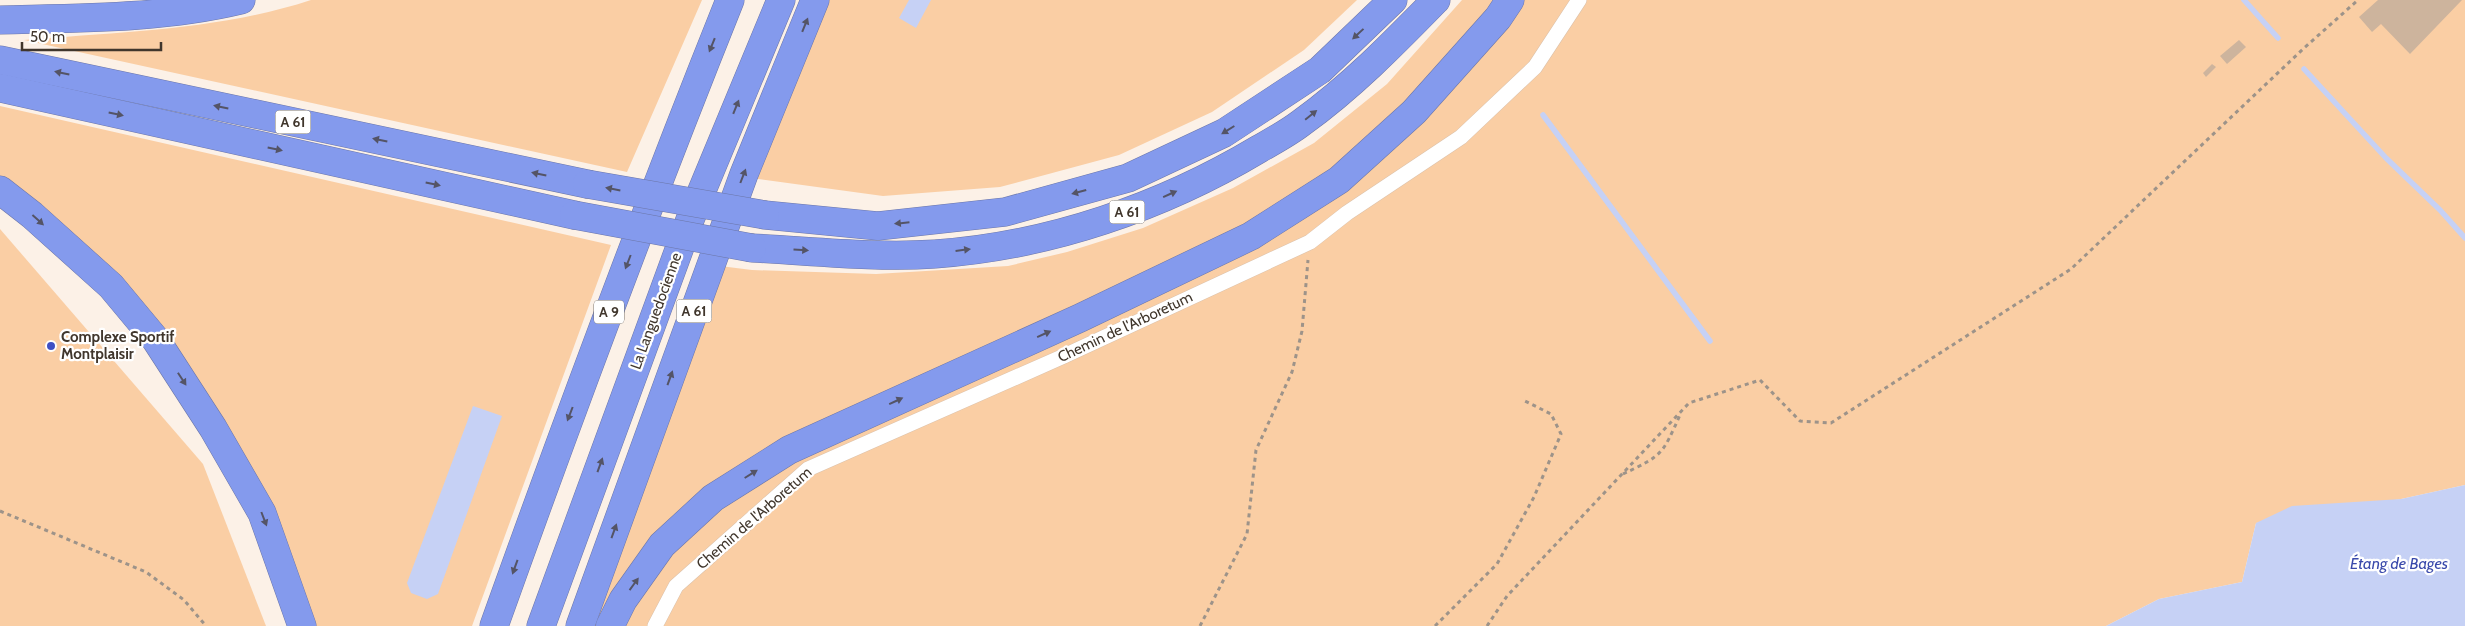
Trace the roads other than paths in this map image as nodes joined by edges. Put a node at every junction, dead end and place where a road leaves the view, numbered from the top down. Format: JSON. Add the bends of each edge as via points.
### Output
{"nodes":[{"id":1,"x":241,"y":0,"type":"edge"},
{"id":2,"x":730,"y":0,"type":"edge"},
{"id":3,"x":780,"y":0,"type":"edge"},
{"id":4,"x":815,"y":0,"type":"edge"},
{"id":5,"x":1393,"y":0,"type":"edge"},
{"id":6,"x":1436,"y":0,"type":"edge"},
{"id":7,"x":1510,"y":0,"type":"edge"},
{"id":8,"x":1579,"y":0,"type":"edge"},
{"id":9,"x":0,"y":20,"type":"edge"},
{"id":10,"x":0,"y":60,"type":"edge"},
{"id":11,"x":0,"y":88,"type":"edge"},
{"id":12,"x":0,"y":190,"type":"edge"},
{"id":13,"x":302,"y":626,"type":"edge"},
{"id":14,"x":494,"y":626,"type":"edge"},
{"id":15,"x":541,"y":626,"type":"edge"},
{"id":16,"x":580,"y":626,"type":"edge"},
{"id":17,"x":610,"y":626,"type":"edge"},
{"id":18,"x":655,"y":626,"type":"edge"}],
"edges":[{"from":1,"to":9,"type":"highway","via":[[184,10],[90,19]]},
{"from":2,"to":14,"type":"highway","number":"A 9","one_way":true,"via":[[566,425]]},
{"from":15,"to":3,"type":"highway","name":"La Languedocienne","one_way":true,"via":[[691,217]]},
{"from":16,"to":4,"type":"highway","number":"A 61","one_way":true,"via":[[744,174]]},
{"from":5,"to":10,"type":"highway","number":"A 61","one_way":true,"bridge":true,"via":[[1320,70],[1224,133],[1128,178],[1004,212],[878,226],[765,215],[587,184]]},
{"from":11,"to":6,"type":"highway","number":"A 61","one_way":true,"bridge":true,"via":[[574,215],[752,248],[935,254],[1008,245],[1076,228],[1142,206],[1221,172],[1300,124],[1371,66]]},
{"from":17,"to":7,"type":"highway","one_way":true,"via":[[623,600],[662,545],[713,498],[789,450],[1080,318],[1251,236],[1339,180],[1414,112],[1498,18]]},
{"from":8,"to":18,"type":"street","name":"Chemin de l'Arboretum","via":[[1535,67],[1461,137],[1347,213],[1310,242],[1064,356],[808,469],[676,586]]},
{"from":12,"to":13,"type":"highway","one_way":true,"via":[[111,286],[156,340],[214,428],[262,513]]}]}
